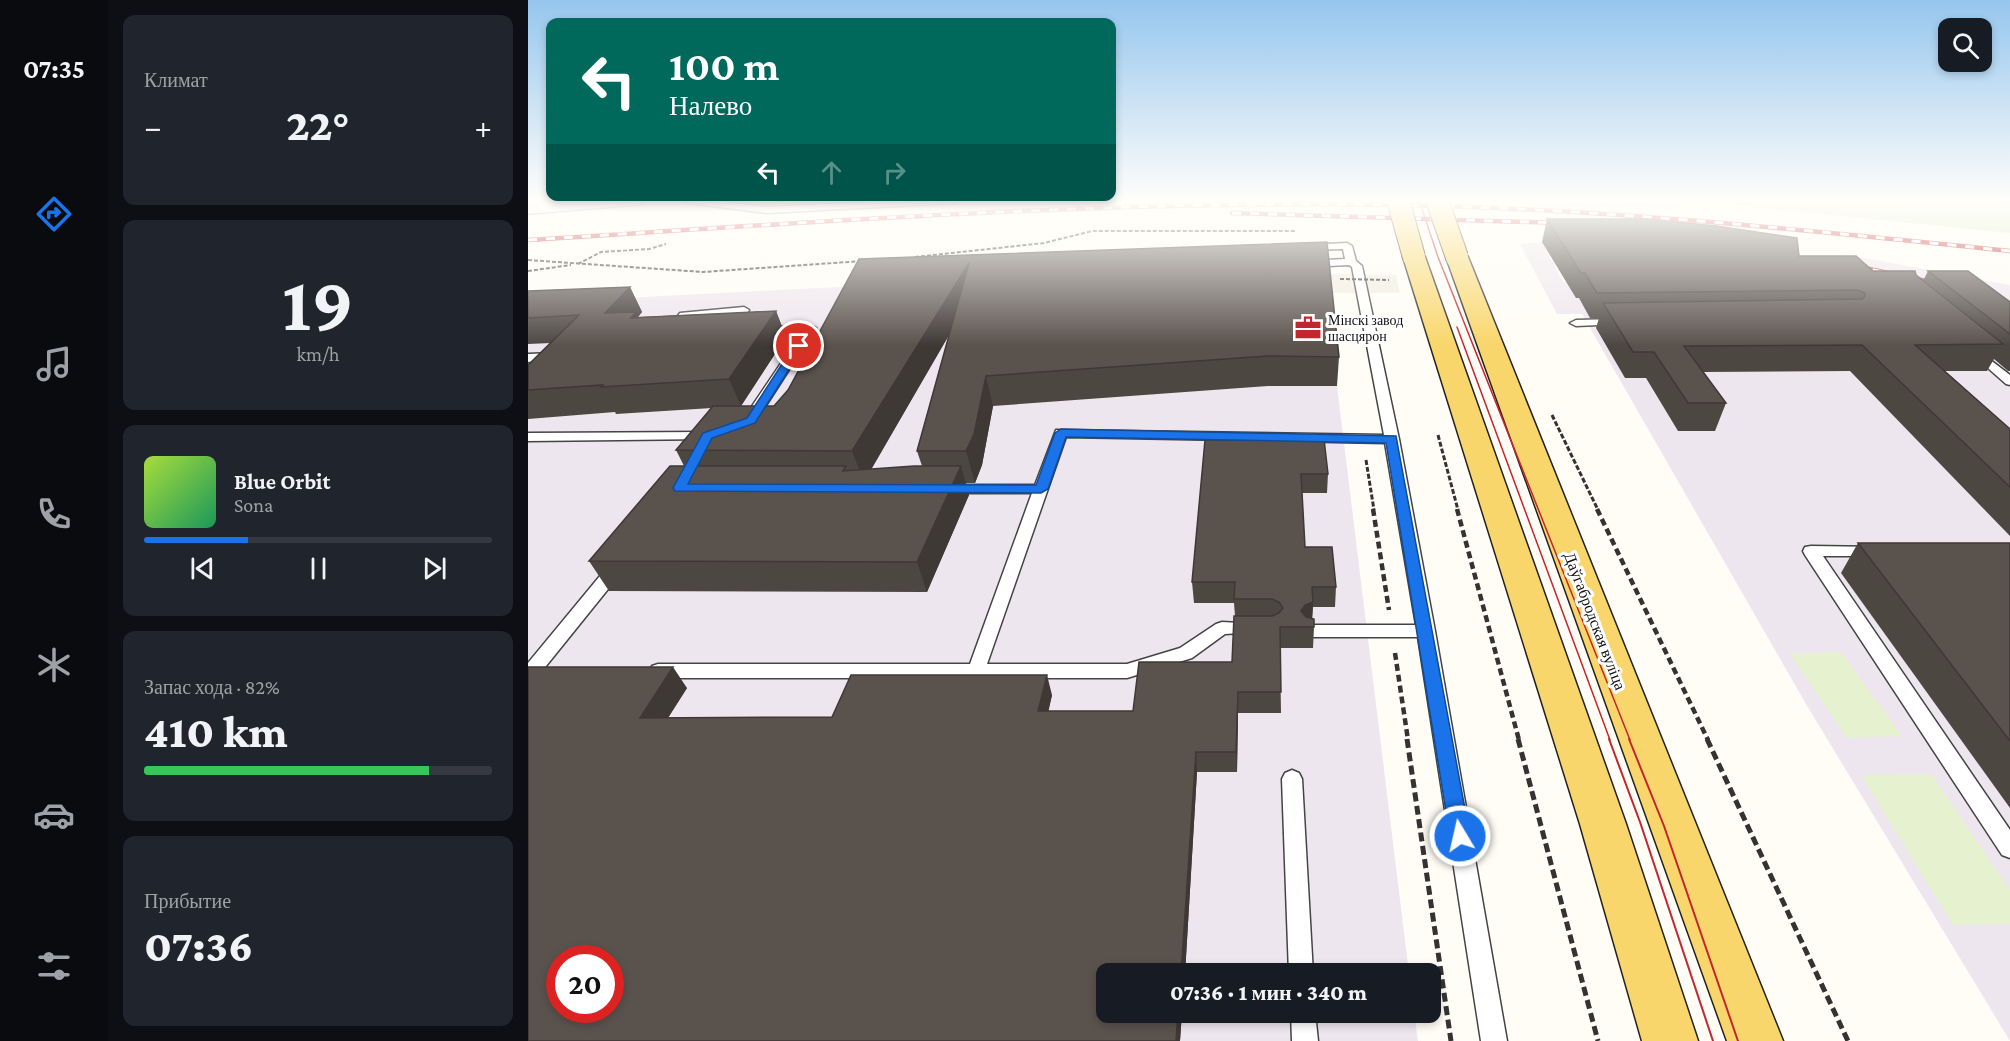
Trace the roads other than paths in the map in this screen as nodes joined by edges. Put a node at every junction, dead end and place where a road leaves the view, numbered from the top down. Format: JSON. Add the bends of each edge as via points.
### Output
{"nodes":[{"id":1,"x":1348,"y":249,"type":"edge"},
{"id":2,"x":1401,"y":249,"type":"edge"},
{"id":3,"x":1454,"y":249,"type":"edge"},
{"id":4,"x":1351,"y":262,"type":"junction"},
{"id":5,"x":1291,"y":264,"type":"edge"},
{"id":6,"x":744,"y":310,"type":"edge"},
{"id":7,"x":1634,"y":322,"type":"edge"},
{"id":8,"x":1576,"y":323,"type":"dead end"},
{"id":9,"x":751,"y":332,"type":"edge"},
{"id":10,"x":680,"y":336,"type":"edge"},
{"id":11,"x":1964,"y":342,"type":"edge"},
{"id":12,"x":567,"y":356,"type":"edge"},
{"id":13,"x":528,"y":358,"type":"edge"},
{"id":14,"x":2010,"y":381,"type":"edge"},
{"id":15,"x":740,"y":424,"type":"edge"},
{"id":16,"x":528,"y":437,"type":"edge"},
{"id":17,"x":709,"y":438,"type":"edge"},
{"id":18,"x":1392,"y":439,"type":"junction"},
{"id":19,"x":936,"y":489,"type":"edge"},
{"id":20,"x":1041,"y":489,"type":"junction"},
{"id":21,"x":1895,"y":551,"type":"edge"},
{"id":22,"x":628,"y":552,"type":"edge"},
{"id":23,"x":1271,"y":628,"type":"edge"},
{"id":24,"x":1312,"y":631,"type":"edge"},
{"id":25,"x":1426,"y":631,"type":"junction"},
{"id":26,"x":640,"y":671,"type":"edge"},
{"id":27,"x":976,"y":671,"type":"junction"},
{"id":28,"x":530,"y":672,"type":"edge"},
{"id":29,"x":556,"y":672,"type":"edge"},
{"id":30,"x":1292,"y":779,"type":"dead end"},
{"id":31,"x":2010,"y":848,"type":"edge"},
{"id":32,"x":1300,"y":963,"type":"edge"},
{"id":33,"x":1304,"y":1023,"type":"edge"},
{"id":34,"x":1305,"y":1041,"type":"edge"},
{"id":35,"x":1494,"y":1041,"type":"edge"},
{"id":36,"x":1670,"y":1041,"type":"edge"},
{"id":37,"x":1755,"y":1041,"type":"edge"}],
"edges":[{"from":1,"to":4,"type":"lane"},
{"from":2,"to":36,"type":"main road","bridge":true,"via":[[1402,268],[1604,824]]},
{"from":3,"to":37,"type":"main road","name":"Даўгабродская вуліца","bridge":true},
{"from":4,"to":5,"type":"lane"},
{"from":4,"to":18,"type":"lane","via":[[1357,266]]},
{"from":6,"to":10,"type":"lane","via":[[684,315],[668,336]]},
{"from":7,"to":8,"type":"lane"},
{"from":9,"to":15,"type":"lane","via":[[810,328],[751,420]]},
{"from":11,"to":14,"type":"lane"},
{"from":12,"to":13,"type":"lane"},
{"from":16,"to":17,"type":"lane"},
{"from":18,"to":20,"type":"lane","via":[[1061,433]]},
{"from":18,"to":25,"type":"lane"},
{"from":19,"to":20,"type":"lane"},
{"from":20,"to":27,"type":"lane"},
{"from":21,"to":31,"type":"lane","via":[[1811,551]]},
{"from":22,"to":28,"type":"lane"},
{"from":23,"to":27,"type":"lane","via":[[1222,628],[1186,653],[1127,671]]},
{"from":24,"to":25,"type":"lane"},
{"from":25,"to":35,"type":"lane"},
{"from":26,"to":27,"type":"lane"},
{"from":28,"to":29,"type":"lane"},
{"from":30,"to":32,"type":"lane"},
{"from":33,"to":34,"type":"lane"}]}
